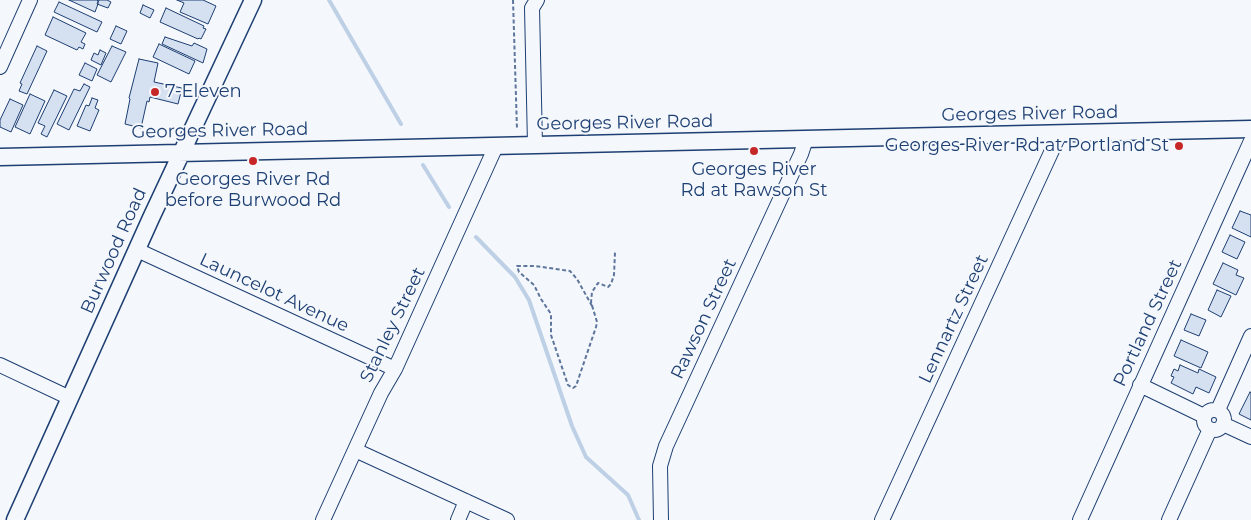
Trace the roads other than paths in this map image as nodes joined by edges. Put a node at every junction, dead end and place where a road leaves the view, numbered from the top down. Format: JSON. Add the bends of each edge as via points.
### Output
{"nodes":[{"id":1,"x":30,"y":0,"type":"edge"},
{"id":2,"x":252,"y":0,"type":"edge"},
{"id":3,"x":534,"y":4,"type":"edge"},
{"id":4,"x":0,"y":67,"type":"edge"},
{"id":5,"x":1251,"y":129,"type":"edge"},
{"id":6,"x":1060,"y":133,"type":"junction"},
{"id":7,"x":806,"y":139,"type":"junction"},
{"id":8,"x":1251,"y":141,"type":"edge"},
{"id":9,"x":535,"y":145,"type":"junction"},
{"id":10,"x":496,"y":146,"type":"junction"},
{"id":11,"x":182,"y":152,"type":"junction"},
{"id":12,"x":0,"y":157,"type":"edge"},
{"id":13,"x":137,"y":250,"type":"junction"},
{"id":14,"x":1251,"y":336,"type":"edge"},
{"id":15,"x":0,"y":365,"type":"edge"},
{"id":16,"x":395,"y":369,"type":"junction"},
{"id":17,"x":1140,"y":385,"type":"junction"},
{"id":18,"x":70,"y":398,"type":"junction"},
{"id":19,"x":1218,"y":410,"type":"junction"},
{"id":20,"x":1204,"y":416,"type":"junction"},
{"id":21,"x":1223,"y":424,"type":"junction"},
{"id":22,"x":1210,"y":429,"type":"junction"},
{"id":23,"x":1251,"y":437,"type":"edge"},
{"id":24,"x":355,"y":450,"type":"junction"},
{"id":25,"x":466,"y":501,"type":"junction"},
{"id":26,"x":15,"y":520,"type":"edge"},
{"id":27,"x":323,"y":520,"type":"edge"},
{"id":28,"x":458,"y":520,"type":"edge"},
{"id":29,"x":507,"y":520,"type":"edge"},
{"id":30,"x":661,"y":520,"type":"edge"},
{"id":31,"x":882,"y":520,"type":"edge"},
{"id":32,"x":1080,"y":520,"type":"edge"},
{"id":33,"x":1169,"y":520,"type":"edge"}],
"edges":[{"from":1,"to":4,"type":"street"},
{"from":2,"to":11,"type":"main road","name":"Burwood Road"},
{"from":3,"to":9,"type":"street"},
{"from":5,"to":6,"type":"main road","name":"Georges River Road"},
{"from":6,"to":7,"type":"main road","name":"Georges River Road"},
{"from":6,"to":31,"type":"street","name":"Lennartz Street"},
{"from":7,"to":9,"type":"main road","name":"Georges River Road"},
{"from":7,"to":30,"type":"street","name":"Rawson Street","via":[[666,446],[660,466]]},
{"from":8,"to":17,"type":"street","name":"Portland Street"},
{"from":9,"to":10,"type":"main road","name":"Georges River Road"},
{"from":10,"to":11,"type":"main road","name":"Georges River Road"},
{"from":10,"to":16,"type":"street","name":"Stanley Street"},
{"from":11,"to":12,"type":"main road","name":"Georges River Road"},
{"from":11,"to":13,"type":"main road","name":"Burwood Road"},
{"from":13,"to":16,"type":"street","name":"Launcelot Avenue"},
{"from":13,"to":18,"type":"main road","name":"Burwood Road"},
{"from":14,"to":19,"type":"street"},
{"from":15,"to":18,"type":"street"},
{"from":16,"to":24,"type":"street","name":"Stanley Street"},
{"from":17,"to":20,"type":"street"},
{"from":17,"to":32,"type":"street","name":"Portland Street"},
{"from":18,"to":26,"type":"main road","name":"Burwood Road"},
{"from":19,"to":20,"type":"street","via":[[1208,411]]},
{"from":19,"to":21,"type":"street","via":[[1223,415]]},
{"from":20,"to":22,"type":"street","via":[[1204,422]]},
{"from":21,"to":22,"type":"street","via":[[1216,430]]},
{"from":21,"to":23,"type":"street"},
{"from":22,"to":33,"type":"street"},
{"from":24,"to":25,"type":"street"},
{"from":24,"to":27,"type":"street","name":"Stanley Street"},
{"from":25,"to":28,"type":"street"},
{"from":25,"to":29,"type":"street"}]}
